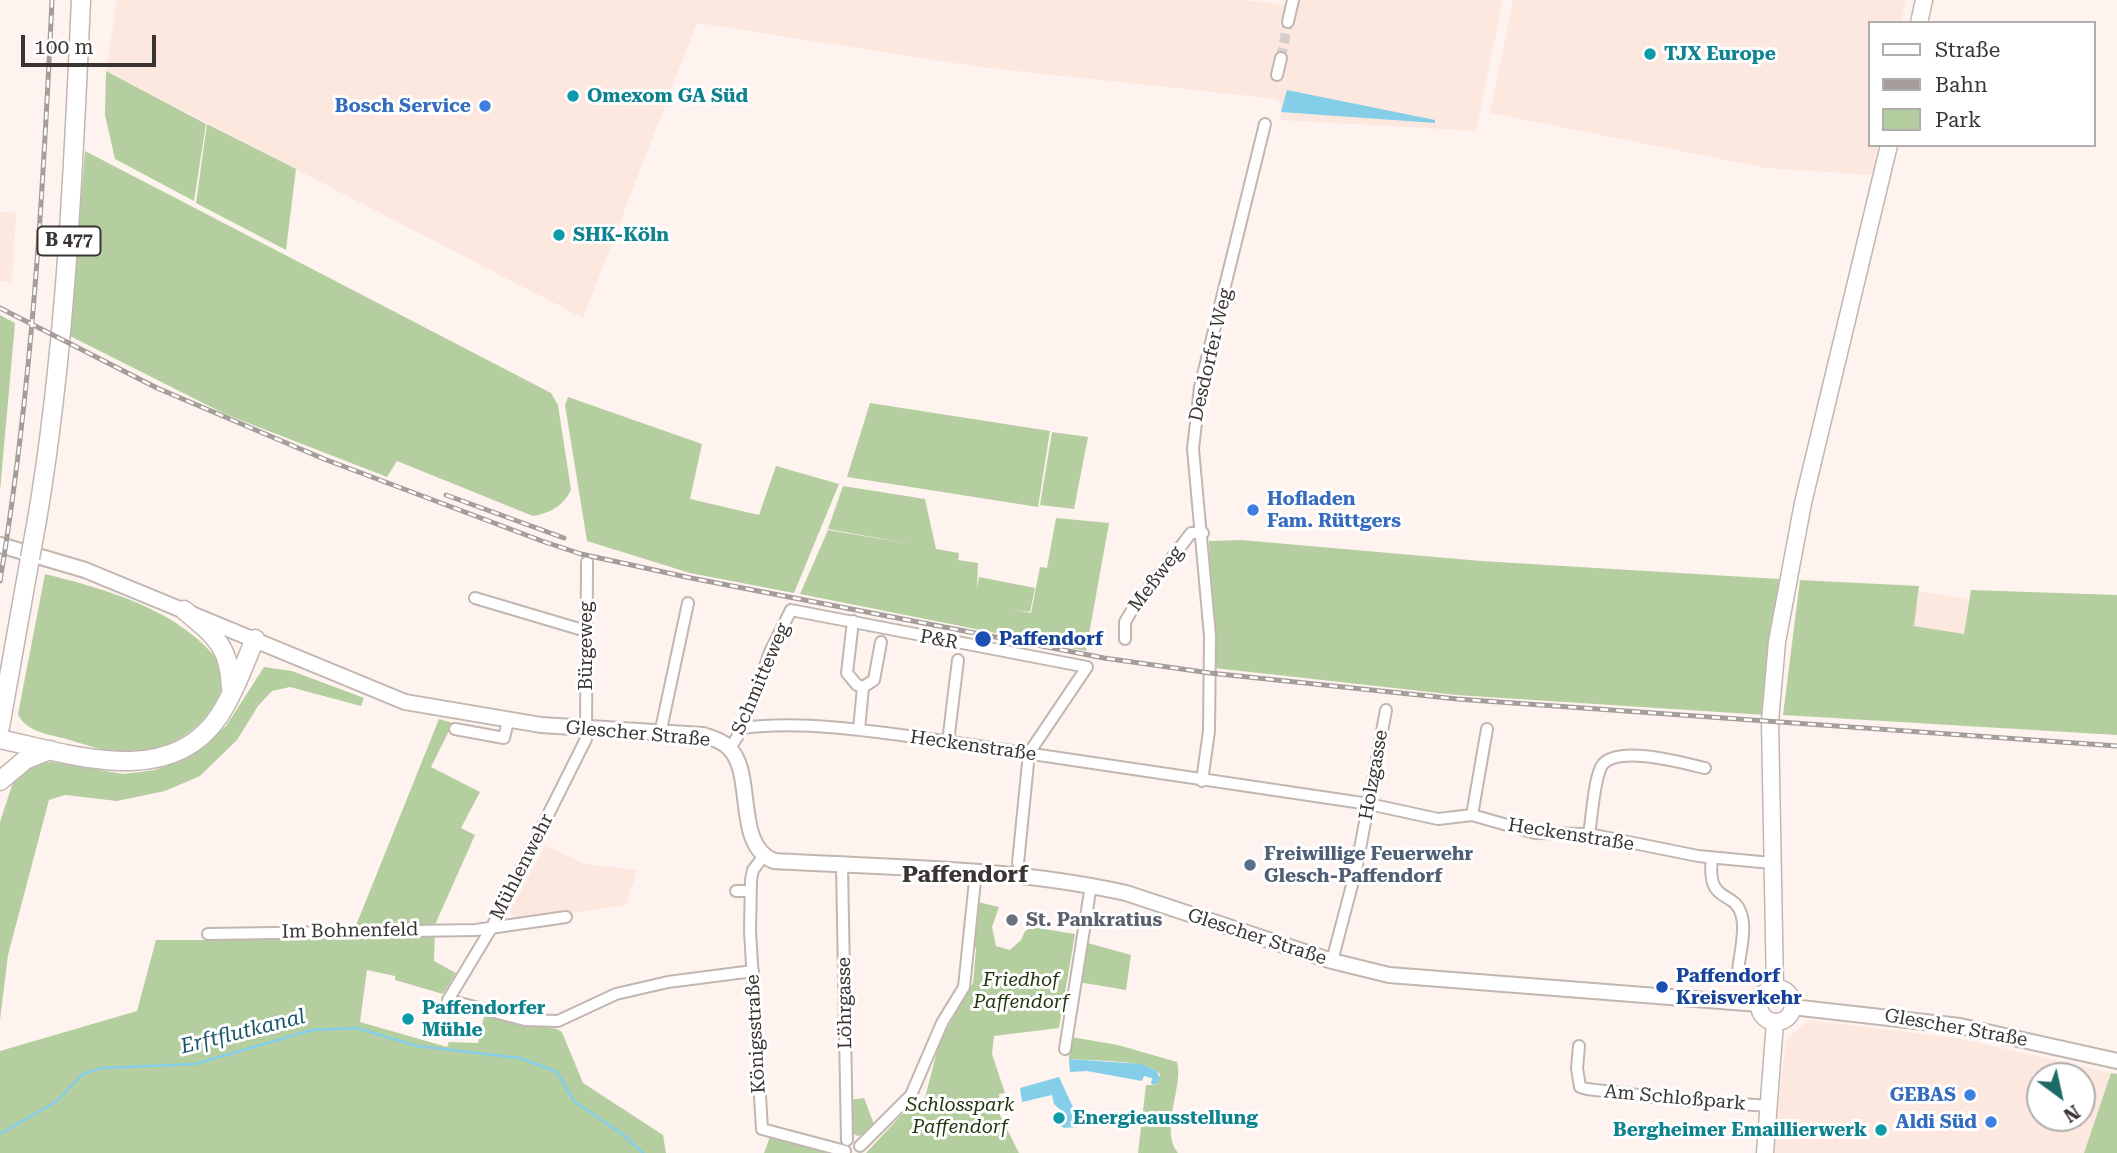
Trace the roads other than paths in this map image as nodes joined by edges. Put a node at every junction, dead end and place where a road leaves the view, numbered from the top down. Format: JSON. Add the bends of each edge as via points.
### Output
{"nodes":[{"id":1,"x":81,"y":0,"type":"edge"},
{"id":2,"x":1293,"y":0,"type":"edge"},
{"id":3,"x":1924,"y":0,"type":"edge"},
{"id":4,"x":1919,"y":21,"type":"edge"},
{"id":5,"x":1288,"y":22,"type":"tunnel mouth"},
{"id":6,"x":1281,"y":58,"type":"tunnel mouth"},
{"id":7,"x":1277,"y":75,"type":"dead end"},
{"id":8,"x":1265,"y":124,"type":"dead end"},
{"id":9,"x":1889,"y":147,"type":"edge"},
{"id":10,"x":1203,"y":533,"type":"junction"},
{"id":11,"x":0,"y":545,"type":"edge"},
{"id":12,"x":587,"y":562,"type":"dead end"},
{"id":13,"x":475,"y":598,"type":"dead end"},
{"id":14,"x":688,"y":603,"type":"dead end"},
{"id":15,"x":184,"y":610,"type":"junction"},
{"id":16,"x":791,"y":610,"type":"joint"},
{"id":17,"x":853,"y":621,"type":"junction"},
{"id":18,"x":586,"y":631,"type":"junction"},
{"id":19,"x":255,"y":639,"type":"junction"},
{"id":20,"x":1125,"y":639,"type":"dead end"},
{"id":21,"x":881,"y":642,"type":"dead end"},
{"id":22,"x":958,"y":660,"type":"dead end"},
{"id":23,"x":863,"y":687,"type":"junction"},
{"id":24,"x":232,"y":692,"type":"junction"},
{"id":25,"x":1386,"y":710,"type":"dead end"},
{"id":26,"x":508,"y":721,"type":"junction"},
{"id":27,"x":0,"y":727,"type":"edge"},
{"id":28,"x":743,"y":728,"type":"junction"},
{"id":29,"x":455,"y":729,"type":"dead end"},
{"id":30,"x":1487,"y":729,"type":"dead end"},
{"id":31,"x":586,"y":730,"type":"junction"},
{"id":32,"x":859,"y":730,"type":"junction"},
{"id":33,"x":660,"y":734,"type":"junction"},
{"id":34,"x":0,"y":739,"type":"edge"},
{"id":35,"x":948,"y":742,"type":"junction"},
{"id":36,"x":730,"y":748,"type":"junction"},
{"id":37,"x":51,"y":750,"type":"junction"},
{"id":38,"x":1029,"y":753,"type":"junction"},
{"id":39,"x":1705,"y":768,"type":"dead end"},
{"id":40,"x":0,"y":781,"type":"edge"},
{"id":41,"x":1202,"y":781,"type":"junction"},
{"id":42,"x":1369,"y":804,"type":"junction"},
{"id":43,"x":1472,"y":815,"type":"junction"},
{"id":44,"x":1589,"y":834,"type":"junction"},
{"id":45,"x":763,"y":857,"type":"junction"},
{"id":46,"x":1712,"y":858,"type":"junction"},
{"id":47,"x":1018,"y":863,"type":"dead end"},
{"id":48,"x":1771,"y":863,"type":"junction"},
{"id":49,"x":842,"y":865,"type":"junction"},
{"id":50,"x":976,"y":871,"type":"junction"},
{"id":51,"x":1091,"y":885,"type":"junction"},
{"id":52,"x":736,"y":891,"type":"dead end"},
{"id":53,"x":750,"y":891,"type":"junction"},
{"id":54,"x":566,"y":917,"type":"dead end"},
{"id":55,"x":492,"y":927,"type":"junction"},
{"id":56,"x":208,"y":933,"type":"dead end"},
{"id":57,"x":1332,"y":961,"type":"junction"},
{"id":58,"x":752,"y":971,"type":"junction"},
{"id":59,"x":1738,"y":972,"type":"dead end"},
{"id":60,"x":1775,"y":989,"type":"junction"},
{"id":61,"x":1759,"y":1004,"type":"junction"},
{"id":62,"x":1793,"y":1007,"type":"junction"},
{"id":63,"x":1775,"y":1022,"type":"junction"},
{"id":64,"x":1579,"y":1046,"type":"dead end"},
{"id":65,"x":1065,"y":1049,"type":"dead end"},
{"id":66,"x":2117,"y":1061,"type":"edge"},
{"id":67,"x":1770,"y":1106,"type":"junction"},
{"id":68,"x":846,"y":1148,"type":"edge"},
{"id":69,"x":859,"y":1149,"type":"edge"},
{"id":70,"x":1765,"y":1153,"type":"edge"}],
"edges":[{"from":1,"to":27,"type":"main road","number":"B 477","bridge":true,"via":[[68,257],[54,405]]},
{"from":2,"to":5,"type":"street"},
{"from":3,"to":4,"type":"main road"},
{"from":6,"to":7,"type":"street"},
{"from":8,"to":10,"type":"street","name":"Desdorfer Weg","via":[[1200,387],[1193,449]]},
{"from":9,"to":48,"type":"main road","via":[[1802,503],[1786,589],[1770,721]]},
{"from":10,"to":20,"type":"street","name":"Meßweg","via":[[1191,533],[1132,610],[1125,622]]},
{"from":10,"to":41,"type":"street","name":"Desdorfer Weg","via":[[1210,673]]},
{"from":11,"to":15,"type":"street","name":"Glescher Straße","via":[[85,570]]},
{"from":12,"to":18,"type":"street","name":"Bürgeweg"},
{"from":13,"to":18,"type":"street"},
{"from":14,"to":33,"type":"street"},
{"from":15,"to":19,"type":"street","name":"Glescher Straße"},
{"from":15,"to":24,"type":"main road","via":[[219,641],[229,663]]},
{"from":16,"to":17,"type":"street","name":"P&R"},
{"from":16,"to":28,"type":"street","name":"Schmitteweg","via":[[770,652]]},
{"from":17,"to":23,"type":"street","via":[[847,673]]},
{"from":17,"to":38,"type":"street","name":"P&R","via":[[1087,667]]},
{"from":18,"to":31,"type":"street","name":"Bürgeweg"},
{"from":19,"to":24,"type":"main road"},
{"from":19,"to":26,"type":"street","name":"Glescher Straße","via":[[405,702]]},
{"from":21,"to":23,"type":"street","via":[[874,680]]},
{"from":22,"to":35,"type":"street"},
{"from":23,"to":32,"type":"street"},
{"from":24,"to":37,"type":"main road","via":[[205,732],[184,748],[154,760],[124,762]]},
{"from":25,"to":42,"type":"street","name":"Holzgasse"},
{"from":26,"to":29,"type":"street","via":[[503,738]]},
{"from":26,"to":31,"type":"street","name":"Glescher Straße"},
{"from":28,"to":32,"type":"street","name":"Heckenstraße"},
{"from":28,"to":36,"type":"street","name":"Schmitteweg"},
{"from":30,"to":43,"type":"street"},
{"from":31,"to":33,"type":"street","name":"Glescher Straße"},
{"from":31,"to":55,"type":"street","name":"Mühlenwehr","via":[[586,739]]},
{"from":32,"to":35,"type":"street","name":"Heckenstraße"},
{"from":33,"to":36,"type":"street","name":"Glescher Straße","via":[[703,735]]},
{"from":34,"to":37,"type":"main road"},
{"from":35,"to":38,"type":"street","name":"Heckenstraße"},
{"from":36,"to":45,"type":"street","name":"Glescher Straße","via":[[754,841]]},
{"from":37,"to":40,"type":"main road","via":[[25,760]]},
{"from":38,"to":41,"type":"street","name":"Heckenstraße"},
{"from":38,"to":47,"type":"street"},
{"from":39,"to":44,"type":"street","via":[[1614,756],[1602,765],[1598,776]]},
{"from":41,"to":42,"type":"street","name":"Heckenstraße"},
{"from":42,"to":43,"type":"street","name":"Heckenstraße","via":[[1438,819]]},
{"from":42,"to":57,"type":"street","name":"Holzgasse"},
{"from":43,"to":44,"type":"street","name":"Heckenstraße","via":[[1535,832]]},
{"from":44,"to":46,"type":"street","name":"Heckenstraße"},
{"from":45,"to":49,"type":"street","name":"Glescher Straße"},
{"from":45,"to":53,"type":"street","name":"Königsstraße","via":[[753,870]]},
{"from":46,"to":48,"type":"street","name":"Heckenstraße"},
{"from":46,"to":59,"type":"street","via":[[1713,886],[1743,918]]},
{"from":48,"to":60,"type":"main road"},
{"from":49,"to":50,"type":"street","name":"Glescher Straße"},
{"from":49,"to":68,"type":"street","name":"Löhrgasse"},
{"from":50,"to":51,"type":"street","name":"Glescher Straße"},
{"from":50,"to":69,"type":"street","via":[[964,987],[942,1023],[911,1095]]},
{"from":51,"to":57,"type":"street","name":"Glescher Straße","via":[[1126,892]]},
{"from":51,"to":65,"type":"street"},
{"from":52,"to":53,"type":"street"},
{"from":53,"to":58,"type":"street","name":"Königsstraße"},
{"from":54,"to":55,"type":"street","name":"Im Bohnenfeld"},
{"from":55,"to":56,"type":"street","name":"Im Bohnenfeld"},
{"from":55,"to":58,"type":"street","name":"Mühlenwehr","via":[[448,1000],[524,1020],[558,1021],[616,994]]},
{"from":57,"to":61,"type":"street","name":"Glescher Straße","via":[[1418,979]]},
{"from":58,"to":68,"type":"street","name":"Königsstraße","via":[[762,1129]]},
{"from":60,"to":61,"type":"main road","via":[[1764,993]]},
{"from":60,"to":62,"type":"main road","via":[[1788,994]]},
{"from":61,"to":63,"type":"main road","via":[[1765,1018]]},
{"from":62,"to":63,"type":"main road","via":[[1786,1019]]},
{"from":62,"to":66,"type":"street","name":"Glescher Straße","via":[[1960,1026]]},
{"from":63,"to":67,"type":"main road"},
{"from":64,"to":67,"type":"street","name":"Am Schloßpark","via":[[1580,1087]]},
{"from":67,"to":70,"type":"main road"},
{"from":68,"to":69,"type":"street","via":[[855,1139]]}]}
